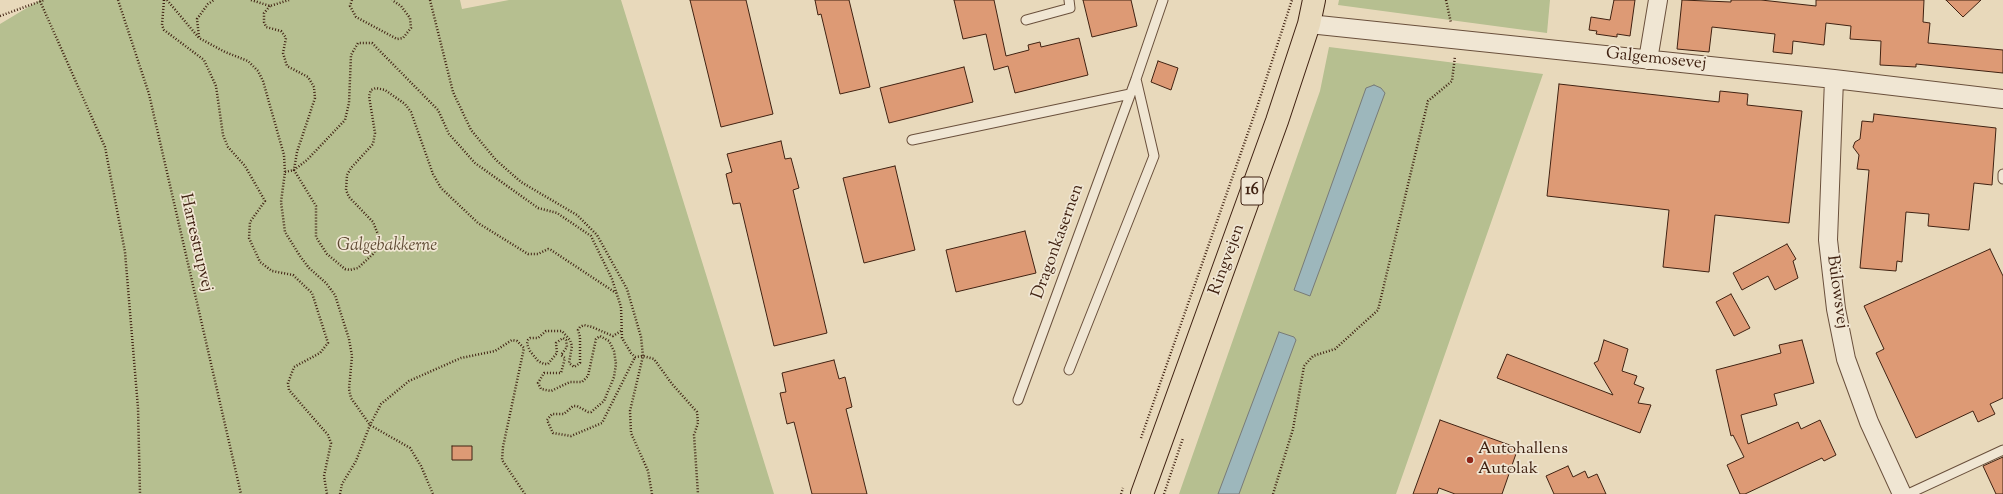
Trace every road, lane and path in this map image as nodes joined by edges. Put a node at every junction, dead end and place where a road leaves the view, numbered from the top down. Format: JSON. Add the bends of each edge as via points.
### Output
{"nodes":[{"id":1,"x":44,"y":0,"type":"edge"},
{"id":2,"x":118,"y":0,"type":"edge"},
{"id":3,"x":166,"y":0,"type":"edge"},
{"id":4,"x":214,"y":0,"type":"edge"},
{"id":5,"x":251,"y":0,"type":"edge"},
{"id":6,"x":289,"y":0,"type":"edge"},
{"id":7,"x":352,"y":0,"type":"edge"},
{"id":8,"x":392,"y":0,"type":"edge"},
{"id":9,"x":430,"y":0,"type":"edge"},
{"id":10,"x":1068,"y":0,"type":"edge"},
{"id":11,"x":1163,"y":0,"type":"edge"},
{"id":12,"x":1292,"y":0,"type":"edge"},
{"id":13,"x":1314,"y":0,"type":"edge"},
{"id":14,"x":1446,"y":0,"type":"edge"},
{"id":15,"x":1658,"y":0,"type":"edge"},
{"id":16,"x":40,"y":2,"type":"junction"},
{"id":17,"x":270,"y":6,"type":"junction"},
{"id":18,"x":0,"y":16,"type":"edge"},
{"id":19,"x":1026,"y":20,"type":"dead end"},
{"id":20,"x":1309,"y":24,"type":"junction"},
{"id":21,"x":199,"y":38,"type":"junction"},
{"id":22,"x":1455,"y":40,"type":"junction"},
{"id":23,"x":1648,"y":60,"type":"junction"},
{"id":24,"x":1136,"y":79,"type":"junction"},
{"id":25,"x":1834,"y":79,"type":"junction"},
{"id":26,"x":1130,"y":94,"type":"junction"},
{"id":27,"x":2003,"y":99,"type":"edge"},
{"id":28,"x":912,"y":140,"type":"dead end"},
{"id":29,"x":294,"y":170,"type":"junction"},
{"id":30,"x":285,"y":172,"type":"junction"},
{"id":31,"x":2003,"y":174,"type":"edge"},
{"id":32,"x":2003,"y":179,"type":"edge"},
{"id":33,"x":616,"y":293,"type":"junction"},
{"id":34,"x":621,"y":331,"type":"junction"},
{"id":35,"x":642,"y":356,"type":"junction"},
{"id":36,"x":635,"y":357,"type":"junction"},
{"id":37,"x":1069,"y":370,"type":"dead end"},
{"id":38,"x":1018,"y":400,"type":"dead end"},
{"id":39,"x":370,"y":425,"type":"junction"},
{"id":40,"x":1140,"y":442,"type":"dead end"},
{"id":41,"x":2003,"y":450,"type":"edge"},
{"id":42,"x":1133,"y":490,"type":"edge"},
{"id":43,"x":140,"y":494,"type":"edge"},
{"id":44,"x":241,"y":494,"type":"edge"},
{"id":45,"x":327,"y":494,"type":"edge"},
{"id":46,"x":340,"y":494,"type":"edge"},
{"id":47,"x":433,"y":494,"type":"edge"},
{"id":48,"x":525,"y":494,"type":"edge"},
{"id":49,"x":652,"y":494,"type":"edge"},
{"id":50,"x":698,"y":494,"type":"edge"},
{"id":51,"x":1121,"y":494,"type":"edge"},
{"id":52,"x":1273,"y":494,"type":"edge"},
{"id":53,"x":1902,"y":494,"type":"edge"},
{"id":54,"x":1908,"y":494,"type":"edge"}],
"edges":[{"from":1,"to":16,"type":"path"},
{"from":2,"to":44,"type":"path","name":"Harrestrupvej","via":[[149,94]]},
{"from":3,"to":21,"type":"path"},
{"from":3,"to":45,"type":"path","via":[[162,25],[164,30],[204,60],[216,86],[223,135],[228,147],[245,166],[265,201],[250,222],[249,238],[260,262],[272,271],[293,275],[312,293],[328,343],[320,353],[294,368],[288,383],[289,390],[328,435],[331,443],[324,476]]},
{"from":4,"to":21,"type":"path","via":[[197,19]]},
{"from":5,"to":17,"type":"path"},
{"from":6,"to":17,"type":"path"},
{"from":7,"to":8,"type":"path","via":[[350,6],[356,17],[397,39],[403,38],[411,28],[410,18],[401,6]]},
{"from":9,"to":35,"type":"path","via":[[453,92],[471,130],[496,160],[521,182],[577,215],[597,235],[628,289],[641,337]]},
{"from":10,"to":19,"type":"lane","via":[[1070,8]]},
{"from":11,"to":24,"type":"lane","name":"Dragonkasernen"},
{"from":12,"to":40,"type":"path"},
{"from":13,"to":20,"type":"main road","name":"Ringvejen","number":"16"},
{"from":14,"to":22,"type":"path"},
{"from":15,"to":23,"type":"street"},
{"from":16,"to":18,"type":"path"},
{"from":16,"to":43,"type":"path","via":[[105,147],[125,252],[138,408]]},
{"from":17,"to":29,"type":"path","via":[[264,14],[264,22],[266,27],[281,31],[286,38],[283,53],[287,66],[308,77],[314,87],[315,98],[297,152]]},
{"from":20,"to":22,"type":"street","name":"Galgemosevej"},
{"from":20,"to":42,"type":"main road","name":"Ringvejen","number":"16","via":[[1248,202]]},
{"from":21,"to":30,"type":"path","via":[[248,61],[258,71],[284,155]]},
{"from":22,"to":23,"type":"street","name":"Galgemosevej"},
{"from":22,"to":52,"type":"path","via":[[1452,82],[1428,101],[1378,310],[1335,349],[1313,356],[1304,366],[1293,429]]},
{"from":23,"to":25,"type":"street","name":"Galgemosevej"},
{"from":24,"to":26,"type":"lane","name":"Dragonkasernen"},
{"from":24,"to":37,"type":"lane","via":[[1154,156]]},
{"from":25,"to":27,"type":"street","name":"Galgemosevej"},
{"from":25,"to":53,"type":"street","name":"Bülowsvej","via":[[1828,240],[1836,309],[1846,359],[1869,422]]},
{"from":26,"to":28,"type":"lane"},
{"from":26,"to":38,"type":"lane","name":"Dragonkasernen"},
{"from":29,"to":30,"type":"path"},
{"from":29,"to":33,"type":"path","via":[[345,120],[349,103],[351,55],[358,43],[372,43],[438,110],[449,134],[474,163],[538,208],[557,214],[591,236]]},
{"from":29,"to":33,"type":"path","via":[[316,206],[316,237],[327,254],[345,269],[358,268],[378,246],[378,236],[373,222],[349,197],[346,190],[347,175],[373,144],[375,133],[369,96],[371,90],[385,90],[405,104],[411,112],[433,174],[442,188],[478,223],[528,254],[551,250]]},
{"from":30,"to":39,"type":"path","via":[[281,202],[285,232],[309,268],[335,295],[352,356],[349,389],[351,398]]},
{"from":31,"to":32,"type":"lane"},
{"from":33,"to":34,"type":"path","via":[[621,307]]},
{"from":34,"to":36,"type":"path","via":[[622,338]]},
{"from":34,"to":36,"type":"path","via":[[613,336],[592,327],[580,327],[580,363],[574,368],[569,363],[572,346],[562,330],[546,331],[538,338],[528,340],[530,351],[538,361],[548,364],[557,353],[556,343],[563,338],[566,340],[567,347],[561,355],[565,358],[561,372],[544,373],[538,383],[541,389],[551,391],[570,382],[582,382],[588,376],[596,339],[600,336],[609,342],[614,351],[614,377],[604,401],[591,412],[573,406],[564,414],[552,414],[547,420],[553,433],[571,436],[602,423]]},
{"from":35,"to":36,"type":"path"},
{"from":35,"to":49,"type":"path","via":[[630,411],[631,433],[648,471]]},
{"from":35,"to":50,"type":"path","via":[[654,359],[697,412],[698,423],[694,435]]},
{"from":39,"to":46,"type":"path","via":[[356,461],[342,484]]},
{"from":39,"to":47,"type":"path","via":[[410,448]]},
{"from":39,"to":48,"type":"path","via":[[381,404],[409,381],[461,358],[495,351],[512,340],[518,341],[524,348],[502,460]]},
{"from":41,"to":54,"type":"lane"},
{"from":42,"to":51,"type":"path"}]}
